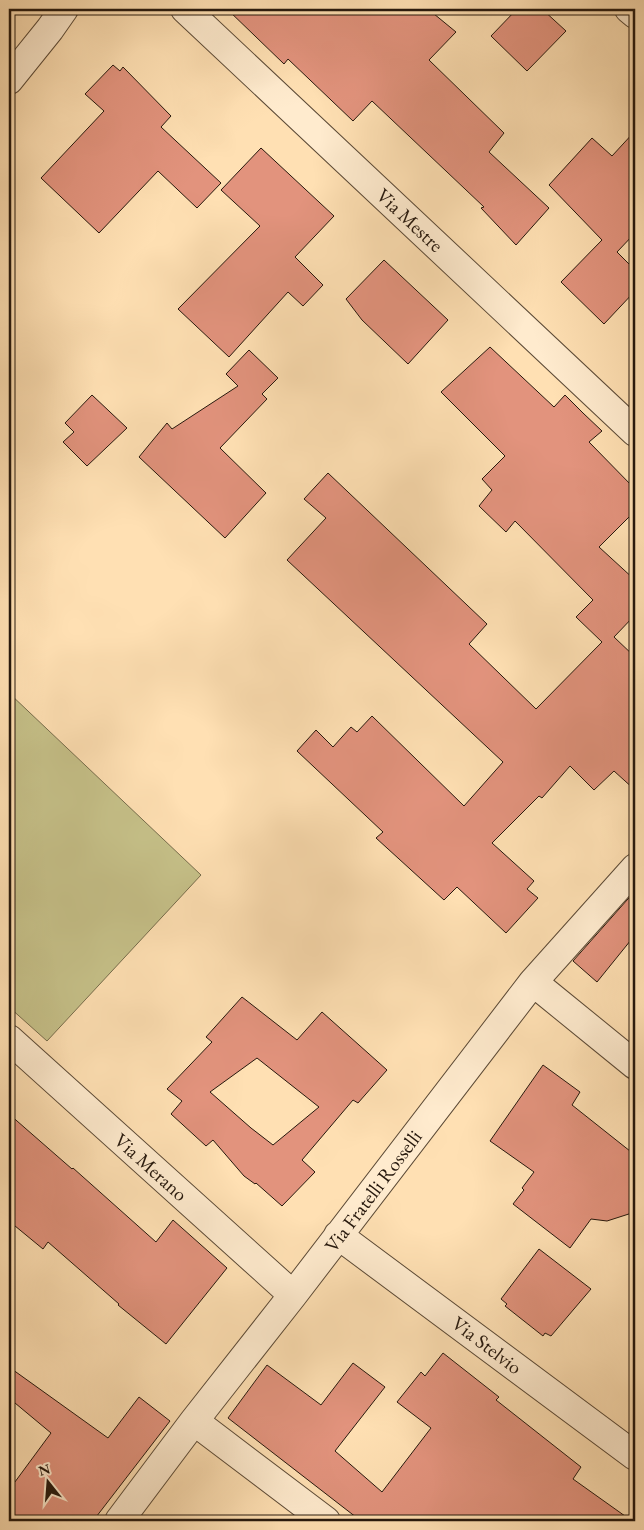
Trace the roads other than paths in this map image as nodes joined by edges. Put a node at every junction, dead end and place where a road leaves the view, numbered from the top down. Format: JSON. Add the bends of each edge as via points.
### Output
{"nodes":[{"id":1,"x":64,"y":9,"type":"edge"},
{"id":2,"x":185,"y":9,"type":"edge"},
{"id":3,"x":629,"y":9,"type":"edge"},
{"id":4,"x":635,"y":14,"type":"edge"},
{"id":5,"x":9,"y":80,"type":"edge"},
{"id":6,"x":635,"y":432,"type":"edge"},
{"id":7,"x":635,"y":868,"type":"edge"},
{"id":8,"x":533,"y":982,"type":"junction"},
{"id":9,"x":9,"y":1039,"type":"edge"},
{"id":10,"x":635,"y":1065,"type":"edge"},
{"id":11,"x":338,"y":1235,"type":"junction"},
{"id":12,"x":293,"y":1295,"type":"junction"},
{"id":13,"x":194,"y":1421,"type":"junction"},
{"id":14,"x":635,"y":1456,"type":"edge"},
{"id":15,"x":119,"y":1521,"type":"edge"},
{"id":16,"x":326,"y":1521,"type":"edge"}],
"edges":[{"from":1,"to":5,"type":"street"},
{"from":2,"to":6,"type":"street","name":"Via Mestre"},
{"from":3,"to":4,"type":"street"},
{"from":7,"to":8,"type":"street","name":"Via Fratelli Rosselli"},
{"from":8,"to":10,"type":"street"},
{"from":8,"to":11,"type":"street","name":"Via Fratelli Rosselli"},
{"from":9,"to":12,"type":"street","name":"Via Merano"},
{"from":11,"to":12,"type":"street","name":"Via Fratelli Rosselli"},
{"from":11,"to":14,"type":"street","name":"Via Stelvio"},
{"from":12,"to":13,"type":"street","name":"Via Fratelli Rosselli"},
{"from":13,"to":15,"type":"street","name":"Via Fratelli Rosselli"},
{"from":13,"to":16,"type":"street"}]}
